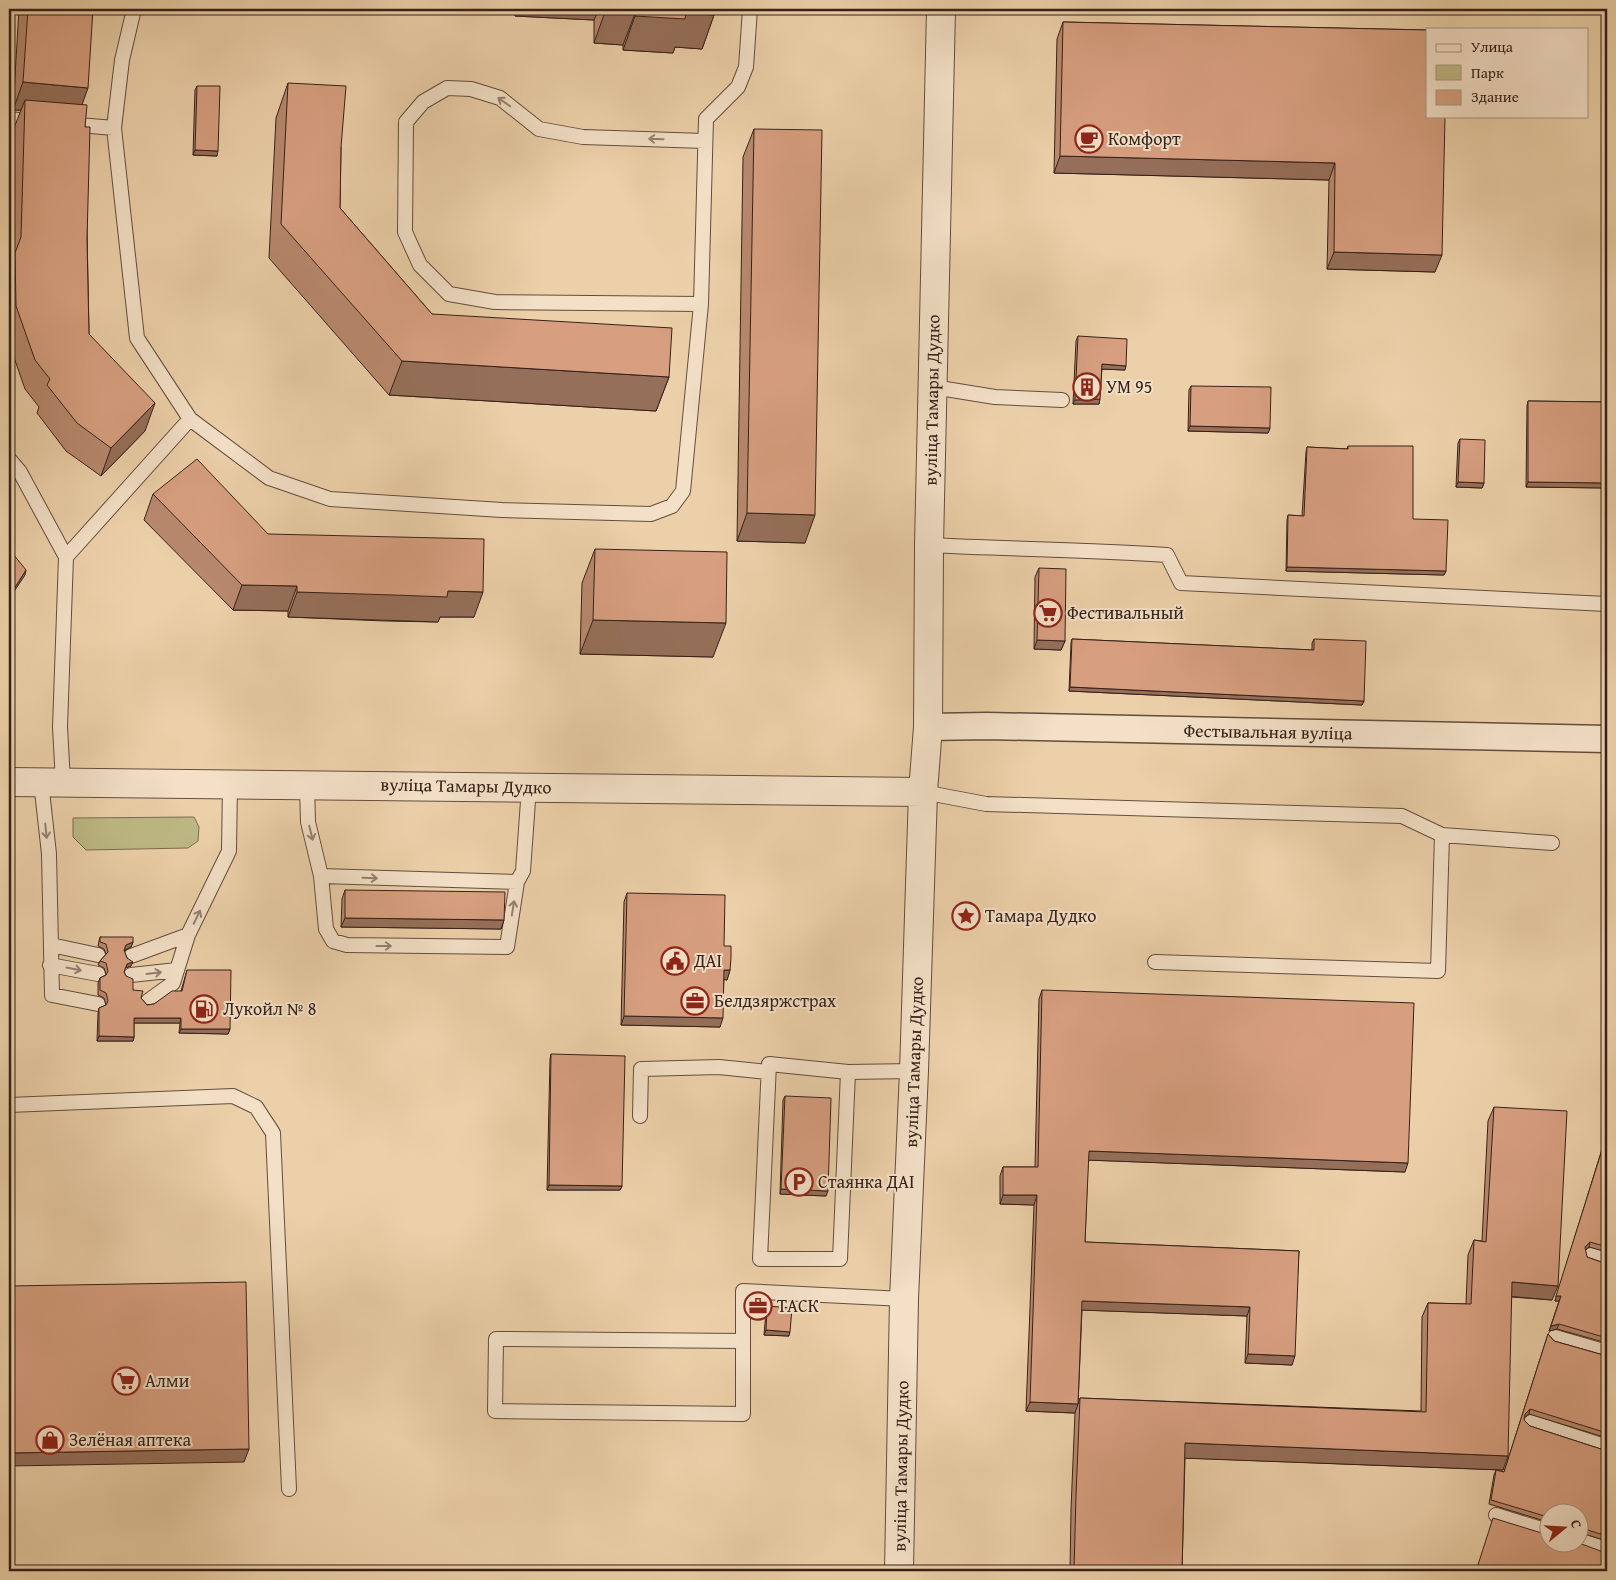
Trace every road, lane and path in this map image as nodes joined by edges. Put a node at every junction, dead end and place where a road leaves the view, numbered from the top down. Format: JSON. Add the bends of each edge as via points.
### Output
{"nodes":[{"id":1,"x":134,"y":9,"type":"edge"},
{"id":2,"x":750,"y":9,"type":"edge"},
{"id":3,"x":941,"y":9,"type":"edge"},
{"id":4,"x":9,"y":119,"type":"edge"},
{"id":5,"x":114,"y":128,"type":"junction"},
{"id":6,"x":705,"y":141,"type":"junction"},
{"id":7,"x":701,"y":304,"type":"junction"},
{"id":8,"x":933,"y":387,"type":"junction"},
{"id":9,"x":1062,"y":400,"type":"dead end"},
{"id":10,"x":190,"y":419,"type":"junction"},
{"id":11,"x":9,"y":459,"type":"edge"},
{"id":12,"x":929,"y":545,"type":"junction"},
{"id":13,"x":66,"y":557,"type":"junction"},
{"id":14,"x":1607,"y":604,"type":"edge"},
{"id":15,"x":928,"y":727,"type":"junction"},
{"id":16,"x":1607,"y":739,"type":"edge"},
{"id":17,"x":9,"y":782,"type":"edge"},
{"id":18,"x":52,"y":782,"type":"junction"},
{"id":19,"x":230,"y":784,"type":"junction"},
{"id":20,"x":307,"y":785,"type":"junction"},
{"id":21,"x":529,"y":787,"type":"junction"},
{"id":22,"x":923,"y":792,"type":"junction"},
{"id":23,"x":1442,"y":835,"type":"junction"},
{"id":24,"x":1552,"y":844,"type":"dead end"},
{"id":25,"x":321,"y":876,"type":"junction"},
{"id":26,"x":517,"y":882,"type":"junction"},
{"id":27,"x":188,"y":935,"type":"junction"},
{"id":28,"x":51,"y":945,"type":"junction"},
{"id":29,"x":98,"y":955,"type":"dead end"},
{"id":30,"x":131,"y":956,"type":"dead end"},
{"id":31,"x":1155,"y":962,"type":"dead end"},
{"id":32,"x":50,"y":965,"type":"junction"},
{"id":33,"x":177,"y":970,"type":"junction"},
{"id":34,"x":98,"y":974,"type":"dead end"},
{"id":35,"x":131,"y":976,"type":"edge"},
{"id":36,"x":148,"y":1001,"type":"dead end"},
{"id":37,"x":98,"y":1004,"type":"dead end"},
{"id":38,"x":914,"y":1071,"type":"junction"},
{"id":39,"x":768,"y":1072,"type":"junction"},
{"id":40,"x":848,"y":1072,"type":"junction"},
{"id":41,"x":9,"y":1105,"type":"edge"},
{"id":42,"x":640,"y":1116,"type":"dead end"},
{"id":43,"x":1591,"y":1255,"type":"dead end"},
{"id":44,"x":1607,"y":1260,"type":"edge"},
{"id":45,"x":904,"y":1299,"type":"junction"},
{"id":46,"x":1555,"y":1337,"type":"dead end"},
{"id":47,"x":743,"y":1341,"type":"junction"},
{"id":48,"x":1607,"y":1352,"type":"edge"},
{"id":49,"x":1531,"y":1422,"type":"dead end"},
{"id":50,"x":1607,"y":1447,"type":"edge"},
{"id":51,"x":290,"y":1489,"type":"dead end"},
{"id":52,"x":1496,"y":1515,"type":"dead end"},
{"id":53,"x":1538,"y":1528,"type":"edge"},
{"id":54,"x":1588,"y":1543,"type":"edge"},
{"id":55,"x":1607,"y":1549,"type":"edge"},
{"id":56,"x":899,"y":1571,"type":"edge"}],
"edges":[{"from":1,"to":5,"type":"lane","via":[[122,60]]},
{"from":2,"to":6,"type":"lane","via":[[746,67],[738,87],[706,119]]},
{"from":3,"to":8,"type":"street","name":"вуліца Тамары Дудко"},
{"from":4,"to":5,"type":"lane"},
{"from":5,"to":10,"type":"lane","via":[[137,338]]},
{"from":6,"to":7,"type":"lane"},
{"from":6,"to":7,"type":"lane","one_way":true,"via":[[583,137],[539,129],[500,98],[471,88],[447,88],[423,102],[406,122],[405,232],[420,265],[449,294],[496,302]]},
{"from":7,"to":10,"type":"lane","via":[[683,491],[672,506],[651,514],[502,510],[330,499],[268,478]]},
{"from":8,"to":9,"type":"lane","via":[[995,397]]},
{"from":8,"to":12,"type":"street","name":"вуліца Тамары Дудко"},
{"from":10,"to":13,"type":"lane"},
{"from":11,"to":13,"type":"lane","via":[[20,472]]},
{"from":12,"to":14,"type":"lane","via":[[1168,555],[1181,583]]},
{"from":12,"to":15,"type":"street","name":"вуліца Тамары Дудко"},
{"from":13,"to":18,"type":"lane","via":[[60,727]]},
{"from":15,"to":16,"type":"street","name":"Фестывальная вуліца"},
{"from":15,"to":22,"type":"street","name":"вуліца Тамары Дудко"},
{"from":17,"to":18,"type":"street","name":"вуліца Тамары Дудко"},
{"from":18,"to":19,"type":"street","name":"вуліца Тамары Дудко"},
{"from":18,"to":28,"type":"lane","one_way":true,"via":[[48,854]]},
{"from":19,"to":20,"type":"street","name":"вуліца Тамары Дудко"},
{"from":27,"to":19,"type":"lane","one_way":true,"via":[[229,851]]},
{"from":20,"to":21,"type":"street","name":"вуліца Тамары Дудко"},
{"from":20,"to":25,"type":"lane","one_way":true,"via":[[308,822]]},
{"from":21,"to":22,"type":"street","name":"вуліца Тамары Дудко"},
{"from":21,"to":26,"type":"lane","via":[[523,871]]},
{"from":22,"to":23,"type":"lane","via":[[986,804],[1402,816]]},
{"from":22,"to":38,"type":"street","name":"вуліца Тамары Дудко"},
{"from":23,"to":24,"type":"lane"},
{"from":23,"to":31,"type":"lane","via":[[1438,971]]},
{"from":25,"to":26,"type":"lane","one_way":true},
{"from":25,"to":26,"type":"lane","one_way":true,"via":[[326,929],[333,941],[347,945],[507,947]]},
{"from":27,"to":30,"type":"lane"},
{"from":27,"to":33,"type":"lane"},
{"from":28,"to":29,"type":"lane"},
{"from":28,"to":32,"type":"lane"},
{"from":32,"to":34,"type":"lane","one_way":true},
{"from":32,"to":37,"type":"lane","via":[[52,995]]},
{"from":35,"to":33,"type":"lane","one_way":true},
{"from":33,"to":36,"type":"lane","via":[[173,983]]},
{"from":38,"to":40,"type":"lane"},
{"from":38,"to":45,"type":"street","name":"вуліца Тамары Дудко"},
{"from":39,"to":40,"type":"lane","via":[[769,1064]]},
{"from":39,"to":40,"type":"lane","via":[[760,1259],[840,1259]]},
{"from":39,"to":42,"type":"lane","via":[[719,1067],[641,1069]]},
{"from":41,"to":51,"type":"lane","via":[[234,1096],[256,1107],[273,1133]]},
{"from":43,"to":44,"type":"lane"},
{"from":45,"to":47,"type":"lane","via":[[743,1291]]},
{"from":45,"to":56,"type":"street","name":"вуліца Тамары Дудко"},
{"from":46,"to":48,"type":"lane"},
{"from":47,"to":47,"type":"lane","via":[[496,1340],[495,1411],[743,1414]]},
{"from":49,"to":50,"type":"lane"},
{"from":52,"to":53,"type":"lane"},
{"from":54,"to":55,"type":"lane"}]}
